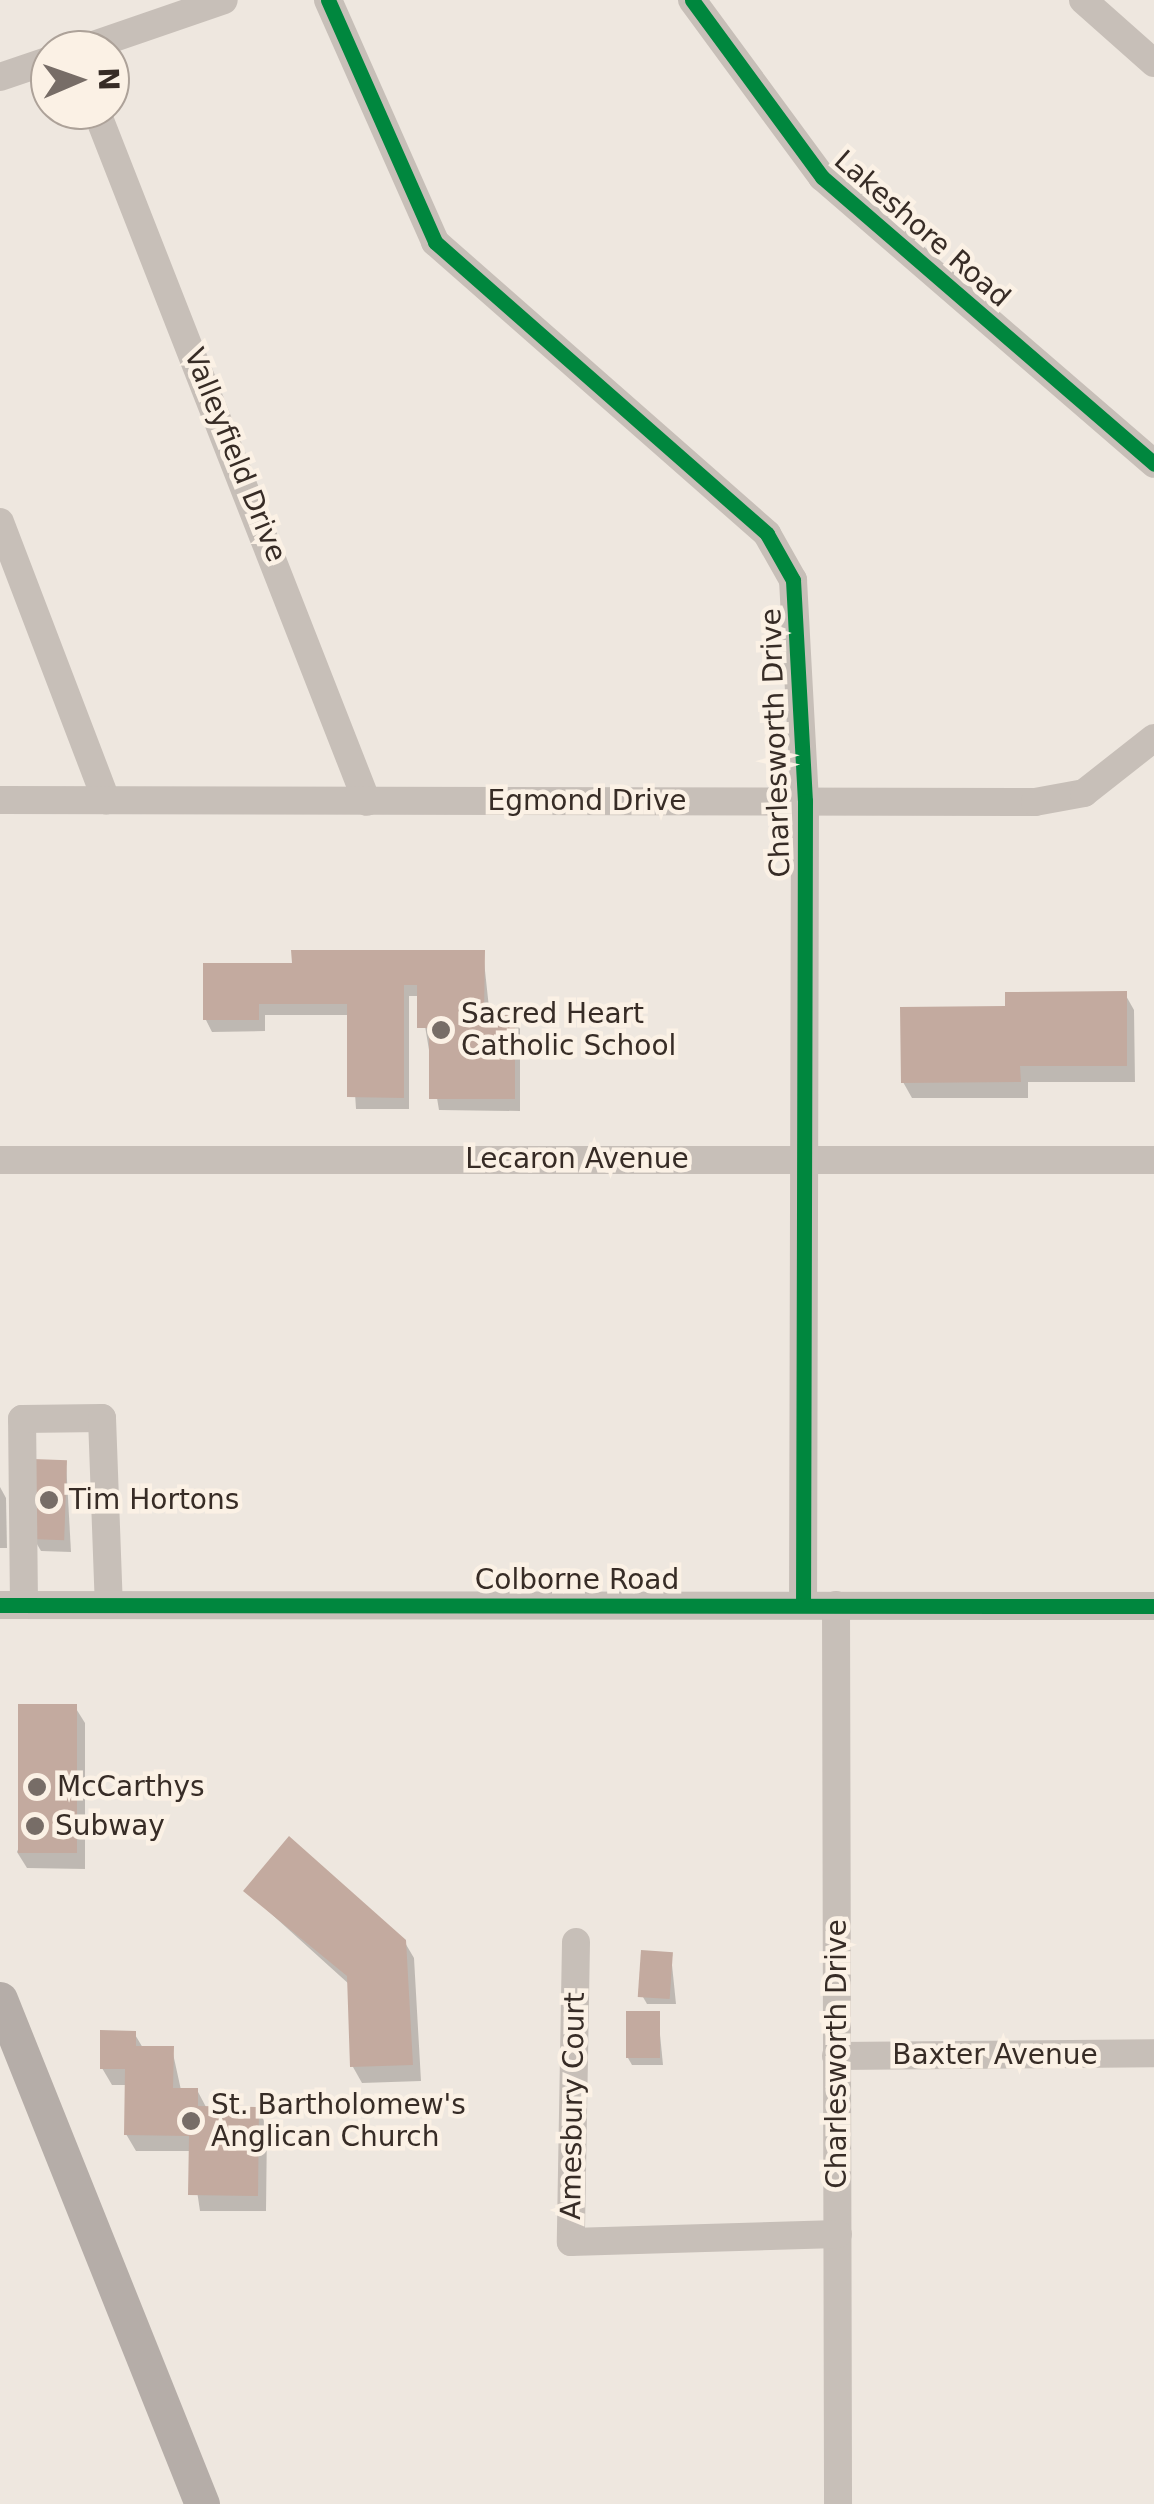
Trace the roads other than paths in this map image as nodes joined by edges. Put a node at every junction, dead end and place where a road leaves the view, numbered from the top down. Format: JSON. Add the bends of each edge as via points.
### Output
{"nodes":[{"id":1,"x":224,"y":0,"type":"edge"},
{"id":2,"x":328,"y":0,"type":"edge"},
{"id":3,"x":692,"y":0,"type":"edge"},
{"id":4,"x":1082,"y":0,"type":"edge"},
{"id":5,"x":130,"y":32,"type":"edge"},
{"id":6,"x":1154,"y":63,"type":"edge"},
{"id":7,"x":30,"y":67,"type":"edge"},
{"id":8,"x":0,"y":78,"type":"edge"},
{"id":9,"x":104,"y":130,"type":"edge"},
{"id":10,"x":1154,"y":464,"type":"edge"},
{"id":11,"x":0,"y":522,"type":"edge"},
{"id":12,"x":1154,"y":738,"type":"edge"},
{"id":13,"x":0,"y":800,"type":"edge"},
{"id":14,"x":106,"y":800,"type":"junction"},
{"id":15,"x":806,"y":801,"type":"junction"},
{"id":16,"x":367,"y":802,"type":"junction"},
{"id":17,"x":803,"y":1159,"type":"junction"},
{"id":18,"x":0,"y":1160,"type":"edge"},
{"id":19,"x":1154,"y":1160,"type":"edge"},
{"id":20,"x":12,"y":1605,"type":"edge"},
{"id":21,"x":109,"y":1605,"type":"junction"},
{"id":22,"x":803,"y":1605,"type":"junction"},
{"id":23,"x":836,"y":1605,"type":"junction"},
{"id":24,"x":1154,"y":1606,"type":"edge"},
{"id":25,"x":576,"y":1942,"type":"dead end"},
{"id":26,"x":0,"y":1999,"type":"edge"},
{"id":27,"x":1154,"y":2053,"type":"edge"},
{"id":28,"x":836,"y":2056,"type":"junction"},
{"id":29,"x":838,"y":2234,"type":"junction"},
{"id":30,"x":202,"y":2504,"type":"edge"},
{"id":31,"x":838,"y":2504,"type":"edge"}],
"edges":[{"from":1,"to":5,"type":"street"},
{"from":2,"to":15,"type":"street","name":"Charlesworth Drive","via":[[434,242],[767,534],[794,580],[803,625]]},
{"from":3,"to":10,"type":"street","name":"Lakeshore Road","via":[[822,177]]},
{"from":4,"to":6,"type":"street"},
{"from":7,"to":8,"type":"street"},
{"from":9,"to":16,"type":"street","name":"Valleyfield Drive"},
{"from":11,"to":14,"type":"street"},
{"from":12,"to":15,"type":"street","name":"Egmond Drive","via":[[1106,780],[1060,800]]},
{"from":13,"to":14,"type":"street","name":"Egmond Drive"},
{"from":14,"to":16,"type":"street","name":"Egmond Drive"},
{"from":15,"to":16,"type":"street","name":"Egmond Drive"},
{"from":15,"to":17,"type":"street","name":"Charlesworth Drive"},
{"from":17,"to":18,"type":"street","name":"Lecaron Avenue"},
{"from":17,"to":19,"type":"street","name":"Lecaron Avenue"},
{"from":17,"to":22,"type":"street","name":"Charlesworth Drive"},
{"from":20,"to":21,"type":"street","name":"Colborne Road"},
{"from":20,"to":21,"type":"street","via":[[23,1550],[22,1427],[102,1418]]},
{"from":21,"to":22,"type":"street","name":"Colborne Road"},
{"from":22,"to":23,"type":"street","name":"Colborne Road"},
{"from":23,"to":24,"type":"street","name":"Colborne Road"},
{"from":23,"to":28,"type":"street","name":"Charlesworth Drive"},
{"from":25,"to":29,"type":"street","name":"Amesbury Court","via":[[571,2242]]},
{"from":26,"to":30,"type":"main road"},
{"from":27,"to":28,"type":"street","name":"Baxter Avenue"},
{"from":28,"to":29,"type":"street","name":"Charlesworth Drive"},
{"from":29,"to":31,"type":"street","name":"Charlesworth Drive"}]}
